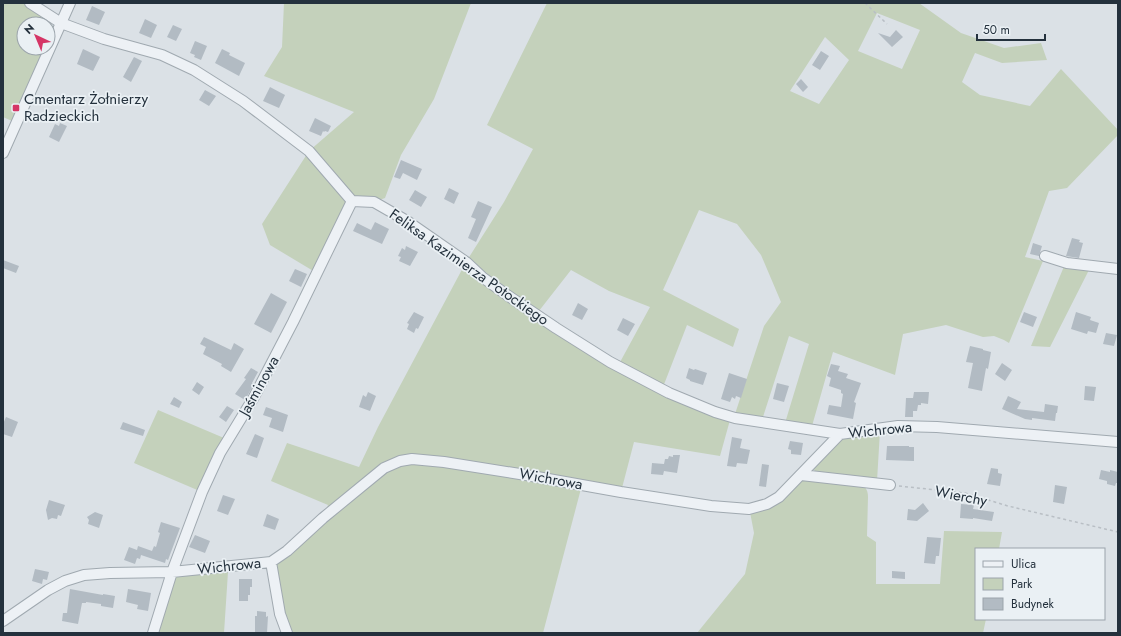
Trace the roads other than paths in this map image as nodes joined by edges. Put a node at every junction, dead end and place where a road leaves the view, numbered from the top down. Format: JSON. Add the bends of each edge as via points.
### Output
{"nodes":[{"id":1,"x":30,"y":3,"type":"edge"},
{"id":2,"x":70,"y":3,"type":"edge"},
{"id":3,"x":61,"y":23,"type":"junction"},
{"id":4,"x":3,"y":153,"type":"edge"},
{"id":5,"x":352,"y":201,"type":"junction"},
{"id":6,"x":1046,"y":256,"type":"dead end"},
{"id":7,"x":1118,"y":269,"type":"edge"},
{"id":8,"x":840,"y":434,"type":"junction"},
{"id":9,"x":1118,"y":442,"type":"edge"},
{"id":10,"x":801,"y":475,"type":"junction"},
{"id":11,"x":890,"y":485,"type":"road end"},
{"id":12,"x":271,"y":562,"type":"junction"},
{"id":13,"x":172,"y":572,"type":"junction"},
{"id":14,"x":3,"y":621,"type":"edge"},
{"id":15,"x":153,"y":633,"type":"edge"},
{"id":16,"x":288,"y":633,"type":"edge"}],
"edges":[{"from":1,"to":3,"type":"street"},
{"from":2,"to":3,"type":"street"},
{"from":3,"to":4,"type":"street"},
{"from":3,"to":5,"type":"street","via":[[104,40],[162,56],[194,70],[242,101],[309,151]]},
{"from":5,"to":8,"type":"street","name":"Feliksa Kazimierza Potockiego","via":[[374,202],[407,221],[466,262],[506,295],[610,362],[669,393],[736,418]]},
{"from":5,"to":13,"type":"street","name":"Jaśminowa","via":[[254,397],[220,453],[202,492]]},
{"from":6,"to":7,"type":"street","via":[[1067,263]]},
{"from":8,"to":9,"type":"street","name":"Wichrowa","via":[[898,426],[937,427]]},
{"from":8,"to":10,"type":"street","name":"Wichrowa"},
{"from":10,"to":11,"type":"street"},
{"from":10,"to":12,"type":"street","name":"Wichrowa","via":[[779,497],[767,504],[749,509],[711,506],[444,462],[412,459],[384,468]]},
{"from":12,"to":13,"type":"street","name":"Wichrowa"},
{"from":12,"to":16,"type":"street","via":[[280,614]]},
{"from":13,"to":14,"type":"street","name":"Wichrowa","via":[[84,575],[65,581]]},
{"from":13,"to":15,"type":"street","name":"Jaśminowa"}]}
